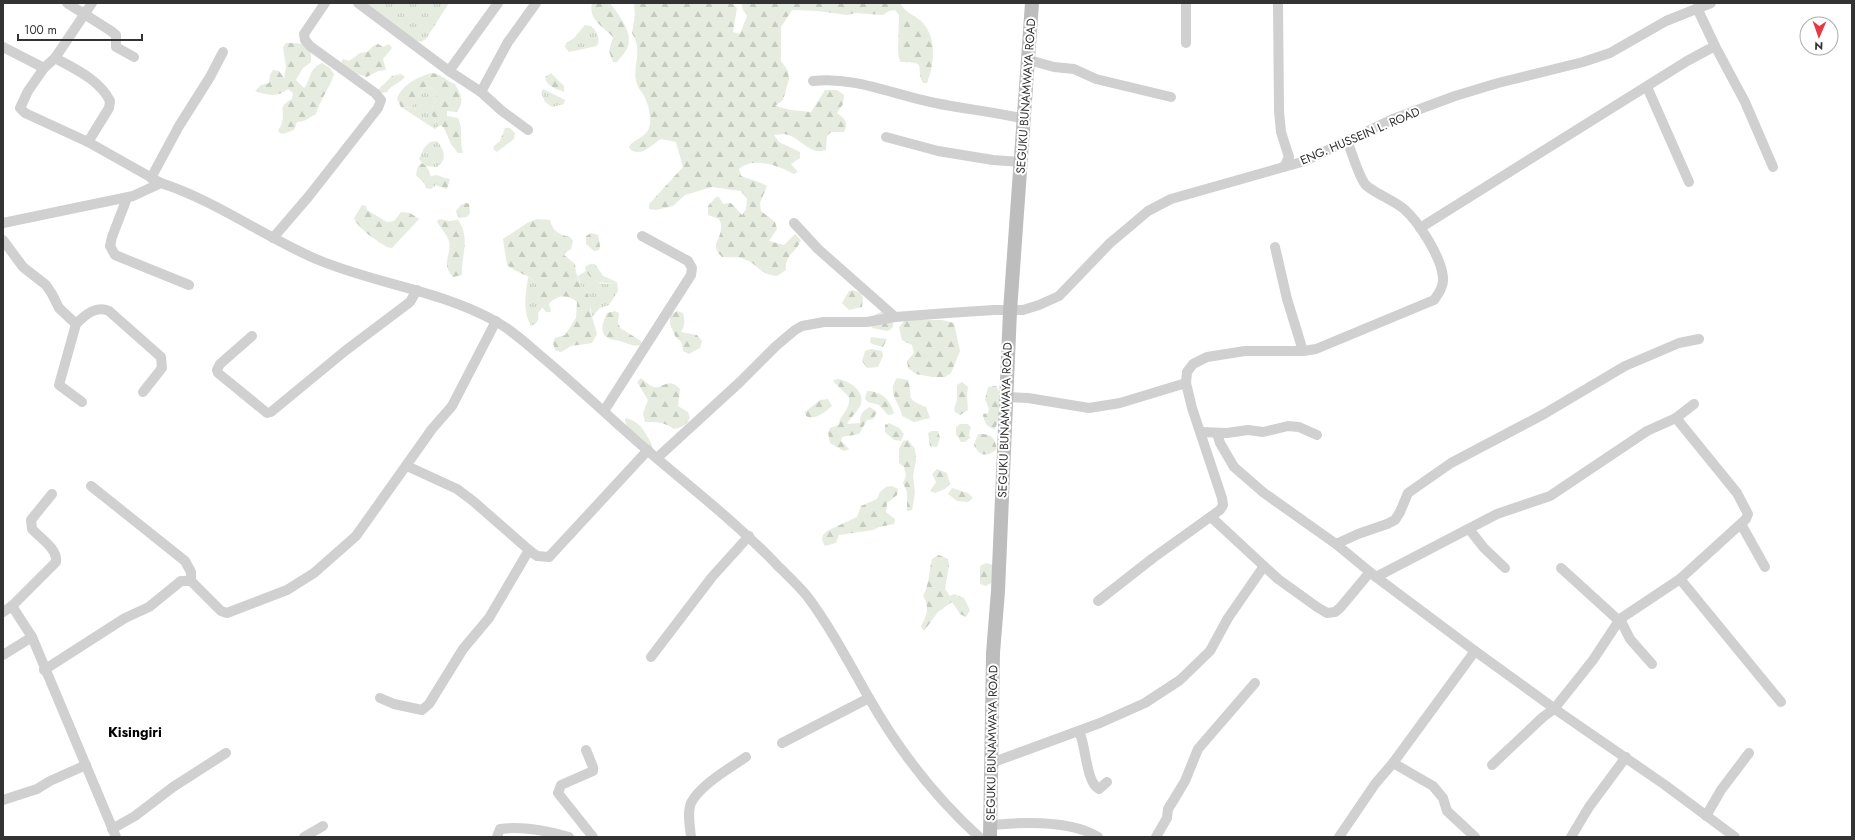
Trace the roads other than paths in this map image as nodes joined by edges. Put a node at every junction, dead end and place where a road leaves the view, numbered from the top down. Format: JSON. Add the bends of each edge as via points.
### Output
{"nodes":[{"id":1,"x":68,"y":3,"type":"edge"},
{"id":2,"x":92,"y":3,"type":"edge"},
{"id":3,"x":325,"y":3,"type":"edge"},
{"id":4,"x":358,"y":3,"type":"edge"},
{"id":5,"x":498,"y":3,"type":"edge"},
{"id":6,"x":536,"y":3,"type":"edge"},
{"id":7,"x":1032,"y":3,"type":"edge"},
{"id":8,"x":1186,"y":3,"type":"edge"},
{"id":9,"x":1278,"y":3,"type":"edge"},
{"id":10,"x":1711,"y":3,"type":"edge"},
{"id":11,"x":1697,"y":8,"type":"junction"},
{"id":12,"x":84,"y":14,"type":"junction"},
{"id":13,"x":1186,"y":43,"type":"dead end"},
{"id":14,"x":1715,"y":46,"type":"junction"},
{"id":15,"x":3,"y":47,"type":"edge"},
{"id":16,"x":223,"y":52,"type":"dead end"},
{"id":17,"x":134,"y":57,"type":"dead end"},
{"id":18,"x":56,"y":58,"type":"junction"},
{"id":19,"x":1029,"y":60,"type":"junction"},
{"id":20,"x":44,"y":68,"type":"junction"},
{"id":21,"x":449,"y":71,"type":"junction"},
{"id":22,"x":813,"y":81,"type":"dead end"},
{"id":23,"x":1647,"y":87,"type":"junction"},
{"id":24,"x":481,"y":92,"type":"junction"},
{"id":25,"x":1170,"y":97,"type":"dead end"},
{"id":26,"x":1025,"y":119,"type":"junction"},
{"id":27,"x":528,"y":130,"type":"dead end"},
{"id":28,"x":886,"y":137,"type":"dead end"},
{"id":29,"x":1347,"y":141,"type":"junction"},
{"id":30,"x":88,"y":142,"type":"junction"},
{"id":31,"x":1021,"y":162,"type":"junction"},
{"id":32,"x":1284,"y":167,"type":"junction"},
{"id":33,"x":1773,"y":167,"type":"dead end"},
{"id":34,"x":151,"y":178,"type":"junction"},
{"id":35,"x":1689,"y":182,"type":"dead end"},
{"id":36,"x":161,"y":183,"type":"junction"},
{"id":37,"x":127,"y":198,"type":"junction"},
{"id":38,"x":3,"y":223,"type":"edge"},
{"id":39,"x":794,"y":223,"type":"dead end"},
{"id":40,"x":1420,"y":228,"type":"junction"},
{"id":41,"x":642,"y":236,"type":"dead end"},
{"id":42,"x":273,"y":238,"type":"junction"},
{"id":43,"x":3,"y":240,"type":"edge"},
{"id":44,"x":1275,"y":247,"type":"dead end"},
{"id":45,"x":189,"y":285,"type":"dead end"},
{"id":46,"x":417,"y":290,"type":"junction"},
{"id":47,"x":1010,"y":311,"type":"junction"},
{"id":48,"x":895,"y":317,"type":"junction"},
{"id":49,"x":496,"y":321,"type":"junction"},
{"id":50,"x":76,"y":324,"type":"junction"},
{"id":51,"x":252,"y":336,"type":"dead end"},
{"id":52,"x":1699,"y":339,"type":"dead end"},
{"id":53,"x":1303,"y":352,"type":"junction"},
{"id":54,"x":1186,"y":383,"type":"junction"},
{"id":55,"x":143,"y":392,"type":"dead end"},
{"id":56,"x":1006,"y":397,"type":"junction"},
{"id":57,"x":82,"y":402,"type":"dead end"},
{"id":58,"x":1694,"y":404,"type":"dead end"},
{"id":59,"x":604,"y":411,"type":"junction"},
{"id":60,"x":1676,"y":418,"type":"junction"},
{"id":61,"x":1201,"y":432,"type":"junction"},
{"id":62,"x":1217,"y":433,"type":"junction"},
{"id":63,"x":1317,"y":435,"type":"dead end"},
{"id":64,"x":648,"y":450,"type":"junction"},
{"id":65,"x":657,"y":458,"type":"junction"},
{"id":66,"x":406,"y":466,"type":"junction"},
{"id":67,"x":91,"y":486,"type":"dead end"},
{"id":68,"x":52,"y":494,"type":"dead end"},
{"id":69,"x":1211,"y":517,"type":"junction"},
{"id":70,"x":1741,"y":524,"type":"junction"},
{"id":71,"x":1469,"y":529,"type":"junction"},
{"id":72,"x":748,"y":536,"type":"junction"},
{"id":73,"x":1336,"y":544,"type":"junction"},
{"id":74,"x":529,"y":550,"type":"junction"},
{"id":75,"x":1264,"y":566,"type":"junction"},
{"id":76,"x":1765,"y":567,"type":"dead end"},
{"id":77,"x":1505,"y":568,"type":"dead end"},
{"id":78,"x":1561,"y":568,"type":"dead end"},
{"id":79,"x":1373,"y":574,"type":"junction"},
{"id":80,"x":1680,"y":579,"type":"junction"},
{"id":81,"x":192,"y":581,"type":"junction"},
{"id":82,"x":1098,"y":601,"type":"dead end"},
{"id":83,"x":12,"y":606,"type":"junction"},
{"id":84,"x":3,"y":612,"type":"edge"},
{"id":85,"x":1620,"y":619,"type":"junction"},
{"id":86,"x":32,"y":637,"type":"junction"},
{"id":87,"x":1475,"y":651,"type":"junction"},
{"id":88,"x":3,"y":655,"type":"edge"},
{"id":89,"x":651,"y":657,"type":"dead end"},
{"id":90,"x":1652,"y":664,"type":"dead end"},
{"id":91,"x":44,"y":670,"type":"junction"},
{"id":92,"x":1255,"y":683,"type":"dead end"},
{"id":93,"x":380,"y":698,"type":"dead end"},
{"id":94,"x":869,"y":698,"type":"junction"},
{"id":95,"x":1781,"y":702,"type":"dead end"},
{"id":96,"x":1554,"y":709,"type":"junction"},
{"id":97,"x":1079,"y":731,"type":"junction"},
{"id":98,"x":782,"y":743,"type":"dead end"},
{"id":99,"x":586,"y":750,"type":"dead end"},
{"id":100,"x":226,"y":753,"type":"dead end"},
{"id":101,"x":1749,"y":753,"type":"dead end"},
{"id":102,"x":746,"y":757,"type":"dead end"},
{"id":103,"x":1626,"y":757,"type":"junction"},
{"id":104,"x":991,"y":763,"type":"junction"},
{"id":105,"x":1393,"y":763,"type":"junction"},
{"id":106,"x":1492,"y":764,"type":"dead end"},
{"id":107,"x":86,"y":765,"type":"junction"},
{"id":108,"x":1107,"y":782,"type":"dead end"},
{"id":109,"x":3,"y":800,"type":"edge"},
{"id":110,"x":1706,"y":816,"type":"junction"},
{"id":111,"x":323,"y":826,"type":"dead end"},
{"id":112,"x":990,"y":831,"type":"edge"},
{"id":113,"x":114,"y":833,"type":"edge"},
{"id":114,"x":304,"y":837,"type":"edge"},
{"id":115,"x":497,"y":837,"type":"edge"},
{"id":116,"x":568,"y":837,"type":"edge"},
{"id":117,"x":593,"y":837,"type":"edge"},
{"id":118,"x":691,"y":837,"type":"edge"},
{"id":119,"x":979,"y":837,"type":"edge"},
{"id":120,"x":1098,"y":837,"type":"edge"},
{"id":121,"x":1156,"y":837,"type":"edge"},
{"id":122,"x":1339,"y":837,"type":"edge"},
{"id":123,"x":1475,"y":837,"type":"edge"},
{"id":124,"x":1572,"y":837,"type":"edge"},
{"id":125,"x":1735,"y":837,"type":"edge"}],
"edges":[{"from":1,"to":12,"type":"street"},
{"from":2,"to":12,"type":"street"},
{"from":3,"to":42,"type":"street","via":[[304,34],[305,40],[381,100],[378,108]]},
{"from":4,"to":21,"type":"street"},
{"from":5,"to":21,"type":"street"},
{"from":6,"to":24,"type":"street","via":[[508,42]]},
{"from":7,"to":19,"type":"main road","name":"SEGUKU BUNAMWAYA ROAD"},
{"from":8,"to":13,"type":"street"},
{"from":9,"to":32,"type":"street","via":[[1279,111],[1281,132],[1289,157]]},
{"from":10,"to":11,"type":"street","name":"ENG. HUSSEIN L. ROAD"},
{"from":11,"to":14,"type":"street"},
{"from":11,"to":29,"type":"street","name":"ENG. HUSSEIN L. ROAD","via":[[1666,21],[1610,53],[1456,96],[1393,119]]},
{"from":12,"to":17,"type":"street","via":[[116,35],[116,47]]},
{"from":12,"to":18,"type":"street"},
{"from":14,"to":23,"type":"street"},
{"from":14,"to":33,"type":"street","via":[[1745,102]]},
{"from":15,"to":20,"type":"street"},
{"from":16,"to":34,"type":"street"},
{"from":18,"to":20,"type":"street"},
{"from":18,"to":30,"type":"street","via":[[80,71],[106,92],[110,101],[109,108]]},
{"from":19,"to":25,"type":"street","via":[[1074,69],[1096,79]]},
{"from":19,"to":26,"type":"main road","name":"SEGUKU BUNAMWAYA ROAD"},
{"from":20,"to":30,"type":"street","via":[[20,108],[25,113]]},
{"from":21,"to":24,"type":"street"},
{"from":22,"to":26,"type":"street","via":[[838,80],[934,103]]},
{"from":23,"to":35,"type":"street"},
{"from":23,"to":40,"type":"street"},
{"from":24,"to":27,"type":"street"},
{"from":26,"to":31,"type":"main road","name":"SEGUKU BUNAMWAYA ROAD"},
{"from":28,"to":31,"type":"street","via":[[938,151]]},
{"from":29,"to":32,"type":"street","name":"ENG. HUSSEIN L. ROAD","via":[[1319,155]]},
{"from":29,"to":40,"type":"street","via":[[1365,184],[1404,208]]},
{"from":30,"to":34,"type":"street"},
{"from":31,"to":47,"type":"main road","name":"SEGUKU BUNAMWAYA ROAD"},
{"from":32,"to":47,"type":"street","name":"ENG. HUSSEIN L. ROAD","via":[[1159,204],[1110,244],[1059,296],[1023,310]]},
{"from":34,"to":36,"type":"street"},
{"from":36,"to":37,"type":"street"},
{"from":36,"to":42,"type":"street","via":[[187,193]]},
{"from":37,"to":38,"type":"street"},
{"from":37,"to":45,"type":"street","via":[[110,246],[115,255]]},
{"from":39,"to":48,"type":"street","via":[[825,255]]},
{"from":40,"to":53,"type":"street","via":[[1434,251],[1443,279],[1441,291],[1434,300],[1354,334]]},
{"from":41,"to":59,"type":"street","via":[[688,261],[692,268],[691,275]]},
{"from":42,"to":46,"type":"street","via":[[352,273]]},
{"from":43,"to":50,"type":"street","via":[[24,267],[46,286],[59,308]]},
{"from":44,"to":53,"type":"street"},
{"from":46,"to":49,"type":"street","via":[[466,307]]},
{"from":46,"to":51,"type":"street","via":[[410,302],[344,350],[277,407],[266,413],[217,370],[220,364]]},
{"from":47,"to":48,"type":"street","name":"ENG. HUSSEIN L. ROAD"},
{"from":47,"to":56,"type":"main road","name":"SEGUKU BUNAMWAYA ROAD"},
{"from":48,"to":65,"type":"street","name":"ENG. HUSSEIN L. ROAD","via":[[867,322],[812,323],[795,330]]},
{"from":49,"to":59,"type":"street","via":[[524,341]]},
{"from":49,"to":66,"type":"street","via":[[452,406]]},
{"from":50,"to":55,"type":"street","via":[[88,313],[104,309],[161,357],[162,368]]},
{"from":50,"to":57,"type":"street","via":[[59,385]]},
{"from":52,"to":73,"type":"street","via":[[1679,343],[1625,366],[1544,414],[1451,464],[1408,493],[1395,520]]},
{"from":53,"to":54,"type":"street","via":[[1245,351],[1207,357],[1193,364],[1187,372]]},
{"from":54,"to":56,"type":"street","via":[[1120,403],[1089,408]]},
{"from":54,"to":61,"type":"street"},
{"from":56,"to":104,"type":"main road","name":"SEGUKU BUNAMWAYA ROAD","via":[[993,653]]},
{"from":58,"to":60,"type":"street"},
{"from":59,"to":64,"type":"street"},
{"from":60,"to":70,"type":"street","via":[[1737,493],[1748,514]]},
{"from":60,"to":71,"type":"street","via":[[1647,431],[1550,496],[1497,514]]},
{"from":61,"to":62,"type":"street"},
{"from":61,"to":69,"type":"street","via":[[1223,505]]},
{"from":62,"to":63,"type":"street","via":[[1248,430],[1263,432],[1288,426],[1299,427]]},
{"from":62,"to":73,"type":"street","via":[[1234,467],[1264,493]]},
{"from":64,"to":65,"type":"street"},
{"from":64,"to":74,"type":"street","via":[[550,557],[538,556]]},
{"from":65,"to":72,"type":"street"},
{"from":66,"to":74,"type":"street","via":[[457,489]]},
{"from":66,"to":81,"type":"street","via":[[356,536],[314,573],[287,590],[224,613]]},
{"from":67,"to":81,"type":"street","via":[[185,561],[191,572]]},
{"from":68,"to":83,"type":"street","via":[[31,520],[31,525],[54,552],[56,562]]},
{"from":69,"to":75,"type":"street"},
{"from":69,"to":82,"type":"street"},
{"from":70,"to":76,"type":"street"},
{"from":70,"to":80,"type":"street"},
{"from":71,"to":77,"type":"street","via":[[1488,553]]},
{"from":71,"to":79,"type":"street"},
{"from":72,"to":89,"type":"street","via":[[712,577]]},
{"from":72,"to":94,"type":"street","via":[[806,595],[832,633]]},
{"from":73,"to":79,"type":"street"},
{"from":74,"to":93,"type":"street","via":[[489,618],[462,649],[429,704],[422,710]]},
{"from":75,"to":79,"type":"street","via":[[1278,579],[1328,613],[1340,608]]},
{"from":75,"to":97,"type":"street","via":[[1228,618],[1210,651],[1180,680],[1145,703]]},
{"from":78,"to":85,"type":"street"},
{"from":79,"to":87,"type":"street"},
{"from":80,"to":85,"type":"street"},
{"from":80,"to":95,"type":"street"},
{"from":81,"to":91,"type":"street","via":[[181,581],[149,607],[125,618]]},
{"from":83,"to":84,"type":"street"},
{"from":83,"to":86,"type":"street"},
{"from":85,"to":90,"type":"street","via":[[1630,639]]},
{"from":85,"to":96,"type":"street","via":[[1593,660]]},
{"from":86,"to":88,"type":"street"},
{"from":86,"to":91,"type":"street"},
{"from":87,"to":96,"type":"street"},
{"from":87,"to":105,"type":"street"},
{"from":91,"to":107,"type":"street"},
{"from":92,"to":121,"type":"street","via":[[1198,749],[1185,781],[1168,809],[1167,818]]},
{"from":94,"to":98,"type":"street"},
{"from":94,"to":119,"type":"street","via":[[911,764],[949,808]]},
{"from":96,"to":103,"type":"street"},
{"from":96,"to":106,"type":"street"},
{"from":97,"to":104,"type":"street"},
{"from":97,"to":108,"type":"street","via":[[1084,743],[1091,781],[1099,789]]},
{"from":99,"to":117,"type":"street","via":[[593,771],[561,785],[558,793]]},
{"from":100,"to":113,"type":"street"},
{"from":101,"to":110,"type":"street","via":[[1721,790]]},
{"from":102,"to":118,"type":"street","via":[[701,790],[691,803]]},
{"from":103,"to":110,"type":"street"},
{"from":103,"to":124,"type":"street","via":[[1589,807]]},
{"from":104,"to":112,"type":"main road","name":"SEGUKU BUNAMWAYA ROAD"},
{"from":105,"to":122,"type":"street","via":[[1375,784]]},
{"from":105,"to":123,"type":"street","via":[[1433,786],[1443,798],[1447,811]]},
{"from":107,"to":109,"type":"street","via":[[37,789]]},
{"from":107,"to":113,"type":"street"},
{"from":110,"to":125,"type":"street"},
{"from":111,"to":114,"type":"street"},
{"from":112,"to":120,"type":"street","via":[[1041,824],[1073,828]]},
{"from":115,"to":116,"type":"street","via":[[500,829],[510,828]]}]}
